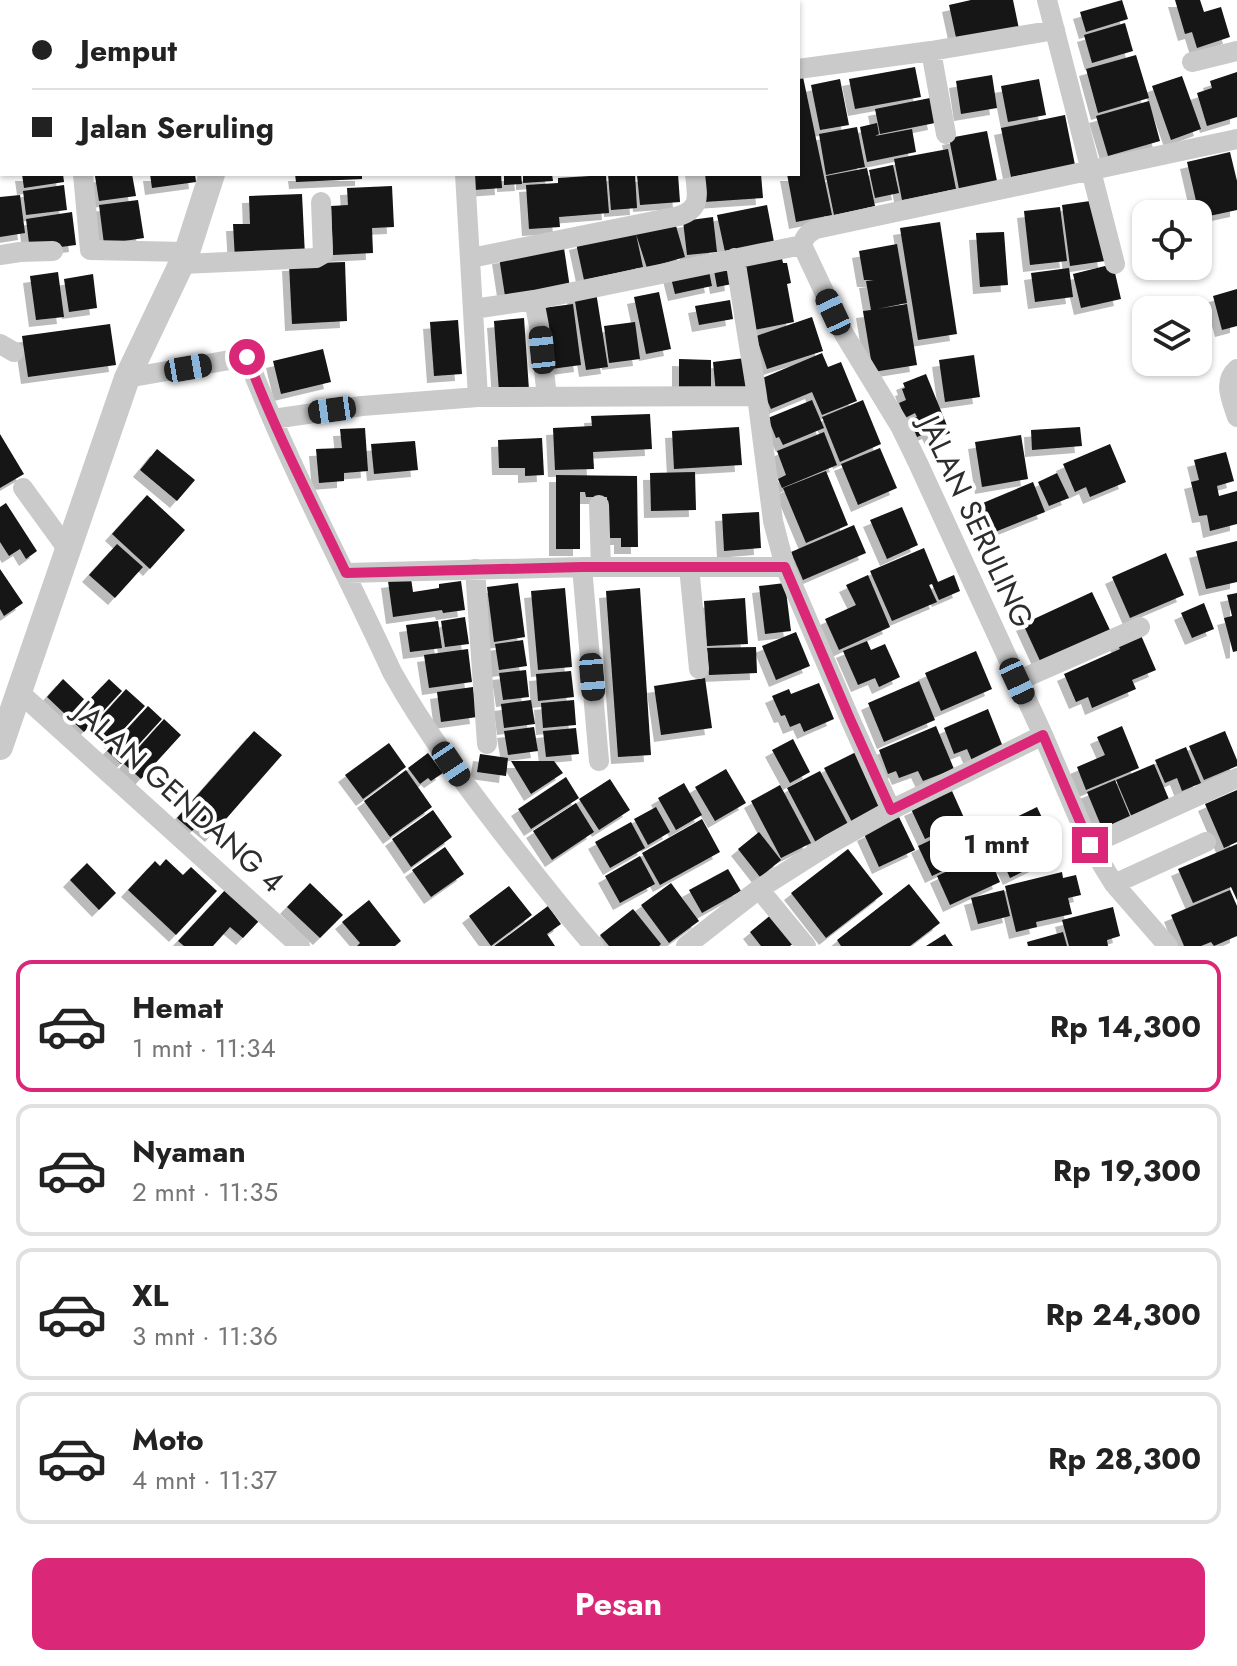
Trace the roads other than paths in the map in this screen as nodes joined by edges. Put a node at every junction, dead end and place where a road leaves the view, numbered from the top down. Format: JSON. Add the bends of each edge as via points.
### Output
{"nodes":[{"id":1,"x":1047,"y":0,"type":"edge"},
{"id":2,"x":1055,"y":30,"type":"junction"},
{"id":3,"x":931,"y":51,"type":"junction"},
{"id":4,"x":1237,"y":51,"type":"edge"},
{"id":5,"x":1192,"y":62,"type":"dead end"},
{"id":6,"x":800,"y":69,"type":"edge"},
{"id":7,"x":946,"y":134,"type":"dead end"},
{"id":8,"x":1237,"y":139,"type":"edge"},
{"id":9,"x":1091,"y":169,"type":"junction"},
{"id":10,"x":83,"y":176,"type":"edge"},
{"id":11,"x":211,"y":176,"type":"edge"},
{"id":12,"x":465,"y":176,"type":"edge"},
{"id":13,"x":695,"y":176,"type":"edge"},
{"id":14,"x":321,"y":202,"type":"dead end"},
{"id":15,"x":802,"y":245,"type":"junction"},
{"id":16,"x":53,"y":251,"type":"dead end"},
{"id":17,"x":0,"y":255,"type":"edge"},
{"id":18,"x":184,"y":258,"type":"junction"},
{"id":19,"x":471,"y":258,"type":"junction"},
{"id":20,"x":735,"y":258,"type":"junction"},
{"id":21,"x":1115,"y":264,"type":"dead end"},
{"id":22,"x":534,"y":300,"type":"junction"},
{"id":23,"x":473,"y":309,"type":"junction"},
{"id":24,"x":1237,"y":369,"type":"edge"},
{"id":25,"x":127,"y":378,"type":"junction"},
{"id":26,"x":757,"y":396,"type":"junction"},
{"id":27,"x":478,"y":397,"type":"junction"},
{"id":28,"x":547,"y":397,"type":"junction"},
{"id":29,"x":1237,"y":417,"type":"edge"},
{"id":30,"x":273,"y":419,"type":"junction"},
{"id":31,"x":23,"y":488,"type":"dead end"},
{"id":32,"x":599,"y":505,"type":"dead end"},
{"id":33,"x":68,"y":550,"type":"junction"},
{"id":34,"x":591,"y":567,"type":"junction"},
{"id":35,"x":689,"y":567,"type":"junction"},
{"id":36,"x":785,"y":567,"type":"junction"},
{"id":37,"x":475,"y":569,"type":"junction"},
{"id":38,"x":346,"y":573,"type":"junction"},
{"id":39,"x":1140,"y":627,"type":"dead end"},
{"id":40,"x":699,"y":669,"type":"dead end"},
{"id":41,"x":1017,"y":681,"type":"junction"},
{"id":42,"x":19,"y":692,"type":"junction"},
{"id":43,"x":1043,"y":735,"type":"junction"},
{"id":44,"x":487,"y":744,"type":"dead end"},
{"id":45,"x":0,"y":747,"type":"edge"},
{"id":46,"x":599,"y":761,"type":"dead end"},
{"id":47,"x":1237,"y":778,"type":"edge"},
{"id":48,"x":891,"y":810,"type":"junction"},
{"id":49,"x":1206,"y":842,"type":"dead end"},
{"id":50,"x":1090,"y":845,"type":"junction"},
{"id":51,"x":1114,"y":884,"type":"junction"},
{"id":52,"x":759,"y":889,"type":"junction"},
{"id":53,"x":300,"y":946,"type":"edge"},
{"id":54,"x":594,"y":946,"type":"edge"},
{"id":55,"x":686,"y":946,"type":"edge"},
{"id":56,"x":806,"y":946,"type":"edge"},
{"id":57,"x":1168,"y":946,"type":"edge"}],
"edges":[{"from":1,"to":2,"type":"street"},
{"from":2,"to":3,"type":"street"},
{"from":2,"to":9,"type":"street"},
{"from":3,"to":6,"type":"street"},
{"from":3,"to":7,"type":"street"},
{"from":4,"to":5,"type":"street"},
{"from":8,"to":9,"type":"street"},
{"from":9,"to":15,"type":"street","via":[[816,229]]},
{"from":9,"to":21,"type":"street"},
{"from":10,"to":18,"type":"street","via":[[90,250]]},
{"from":11,"to":18,"type":"street"},
{"from":12,"to":19,"type":"street"},
{"from":13,"to":19,"type":"street","via":[[697,199],[690,213]]},
{"from":14,"to":18,"type":"street","via":[[323,254],[316,258]]},
{"from":15,"to":20,"type":"street"},
{"from":15,"to":41,"type":"street","name":"JALAN SERULING","via":[[844,334],[906,438]]},
{"from":16,"to":17,"type":"street"},
{"from":18,"to":25,"type":"street"},
{"from":19,"to":23,"type":"street"},
{"from":20,"to":22,"type":"street"},
{"from":20,"to":26,"type":"street"},
{"from":22,"to":23,"type":"street"},
{"from":22,"to":28,"type":"street"},
{"from":23,"to":27,"type":"street"},
{"from":24,"to":29,"type":"street","via":[[1228,382]]},
{"from":25,"to":30,"type":"street","via":[[247,357]]},
{"from":25,"to":33,"type":"street"},
{"from":26,"to":28,"type":"street"},
{"from":26,"to":36,"type":"street","via":[[773,521]]},
{"from":27,"to":28,"type":"street"},
{"from":27,"to":30,"type":"street"},
{"from":30,"to":38,"type":"street"},
{"from":31,"to":33,"type":"street"},
{"from":32,"to":34,"type":"street"},
{"from":33,"to":42,"type":"street"},
{"from":34,"to":35,"type":"street"},
{"from":34,"to":37,"type":"street"},
{"from":34,"to":46,"type":"street"},
{"from":35,"to":36,"type":"street"},
{"from":35,"to":40,"type":"street"},
{"from":36,"to":48,"type":"street"},
{"from":37,"to":38,"type":"street"},
{"from":37,"to":44,"type":"street"},
{"from":38,"to":54,"type":"street","via":[[408,702],[465,785]]},
{"from":39,"to":41,"type":"street"},
{"from":41,"to":43,"type":"street","name":"JALAN SERULING"},
{"from":42,"to":45,"type":"street"},
{"from":42,"to":53,"type":"street","name":"JALAN GENDANG 4"},
{"from":43,"to":48,"type":"street"},
{"from":43,"to":50,"type":"street","name":"JALAN SERULING"},
{"from":47,"to":50,"type":"street"},
{"from":48,"to":52,"type":"street"},
{"from":49,"to":51,"type":"street"},
{"from":50,"to":51,"type":"street","name":"JALAN SERULING"},
{"from":51,"to":57,"type":"street","name":"JALAN SERULING"},
{"from":52,"to":55,"type":"street"},
{"from":52,"to":56,"type":"street"}]}
